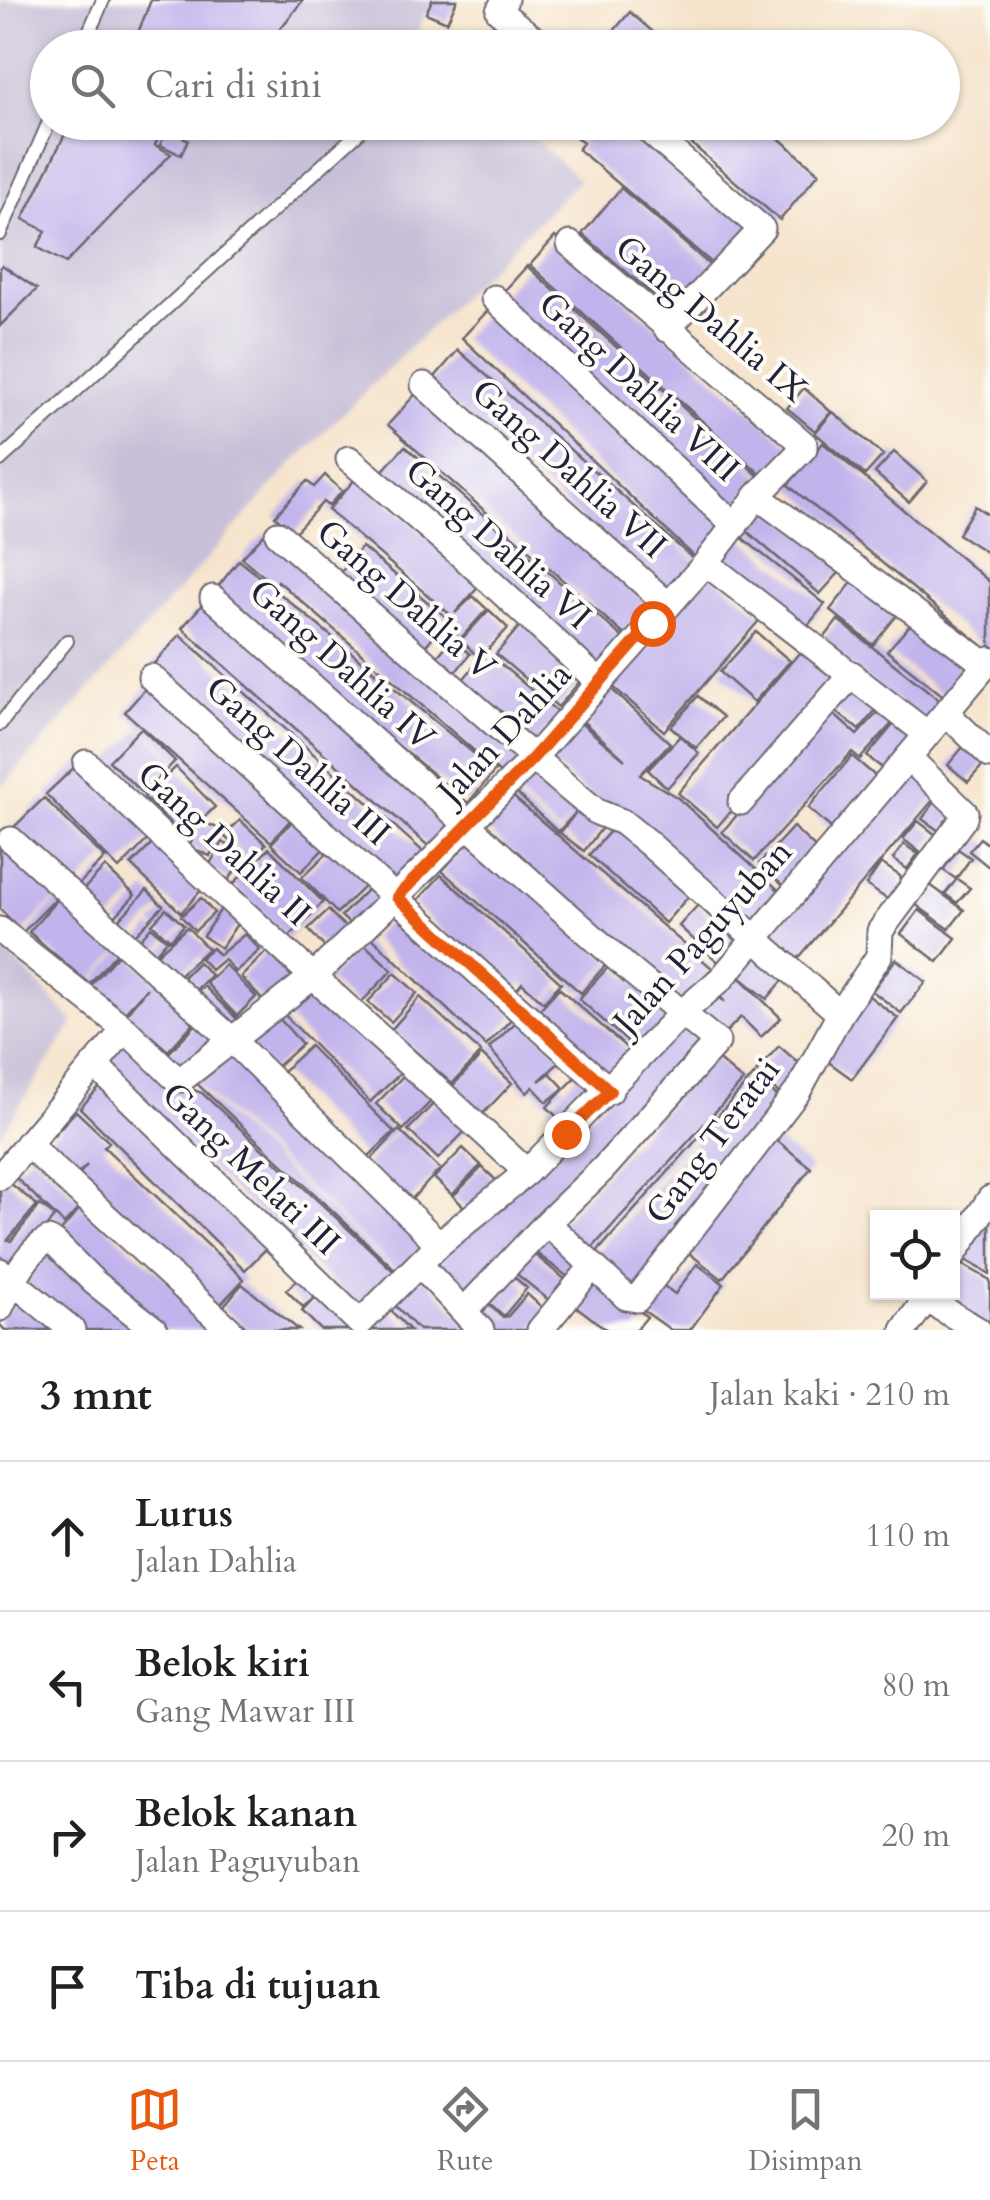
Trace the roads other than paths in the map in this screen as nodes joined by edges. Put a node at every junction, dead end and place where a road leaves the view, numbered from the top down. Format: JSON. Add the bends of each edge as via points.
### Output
{"nodes":[{"id":1,"x":103,"y":0,"type":"edge"},
{"id":2,"x":505,"y":0,"type":"edge"},
{"id":3,"x":90,"y":30,"type":"edge"},
{"id":4,"x":523,"y":30,"type":"edge"},
{"id":5,"x":41,"y":140,"type":"edge"},
{"id":6,"x":350,"y":140,"type":"edge"},
{"id":7,"x":659,"y":140,"type":"edge"},
{"id":8,"x":0,"y":234,"type":"edge"},
{"id":9,"x":570,"y":244,"type":"dead end"},
{"id":10,"x":494,"y":298,"type":"dead end"},
{"id":11,"x":667,"y":328,"type":"junction"},
{"id":12,"x":424,"y":385,"type":"dead end"},
{"id":13,"x":804,"y":448,"type":"joint"},
{"id":14,"x":349,"y":458,"type":"dead end"},
{"id":15,"x":0,"y":460,"type":"edge"},
{"id":16,"x":757,"y":496,"type":"junction"},
{"id":17,"x":735,"y":526,"type":"junction"},
{"id":18,"x":278,"y":534,"type":"dead end"},
{"id":19,"x":706,"y":564,"type":"junction"},
{"id":20,"x":213,"y":598,"type":"dead end"},
{"id":21,"x":667,"y":604,"type":"junction"},
{"id":22,"x":67,"y":641,"type":"dead end"},
{"id":23,"x":988,"y":662,"type":"edge"},
{"id":24,"x":852,"y":674,"type":"junction"},
{"id":25,"x":152,"y":678,"type":"dead end"},
{"id":26,"x":600,"y":682,"type":"junction"},
{"id":27,"x":946,"y":713,"type":"junction"},
{"id":28,"x":0,"y":724,"type":"edge"},
{"id":29,"x":927,"y":734,"type":"junction"},
{"id":30,"x":990,"y":755,"type":"edge"},
{"id":31,"x":534,"y":757,"type":"junction"},
{"id":32,"x":908,"y":757,"type":"junction"},
{"id":33,"x":86,"y":763,"type":"dead end"},
{"id":34,"x":740,"y":802,"type":"dead end"},
{"id":35,"x":468,"y":824,"type":"junction"},
{"id":36,"x":11,"y":840,"type":"dead end"},
{"id":37,"x":397,"y":897,"type":"junction"},
{"id":38,"x":0,"y":930,"type":"edge"},
{"id":39,"x":753,"y":940,"type":"junction"},
{"id":40,"x":314,"y":975,"type":"junction"},
{"id":41,"x":683,"y":1012,"type":"junction"},
{"id":42,"x":840,"y":1014,"type":"junction"},
{"id":43,"x":125,"y":1029,"type":"junction"},
{"id":44,"x":230,"y":1039,"type":"junction"},
{"id":45,"x":94,"y":1064,"type":"junction"},
{"id":46,"x":610,"y":1091,"type":"junction"},
{"id":47,"x":27,"y":1144,"type":"junction"},
{"id":48,"x":527,"y":1172,"type":"junction"},
{"id":49,"x":0,"y":1177,"type":"edge"},
{"id":50,"x":988,"y":1207,"type":"edge"},
{"id":51,"x":546,"y":1223,"type":"junction"},
{"id":52,"x":439,"y":1244,"type":"junction"},
{"id":53,"x":960,"y":1246,"type":"edge"},
{"id":54,"x":420,"y":1265,"type":"junction"},
{"id":55,"x":592,"y":1266,"type":"junction"},
{"id":56,"x":7,"y":1275,"type":"edge"},
{"id":57,"x":925,"y":1300,"type":"edge"},
{"id":58,"x":934,"y":1300,"type":"edge"},
{"id":59,"x":0,"y":1308,"type":"edge"},
{"id":60,"x":472,"y":1320,"type":"edge"},
{"id":61,"x":360,"y":1323,"type":"joint"},
{"id":62,"x":72,"y":1330,"type":"edge"},
{"id":63,"x":155,"y":1330,"type":"edge"},
{"id":64,"x":230,"y":1330,"type":"edge"},
{"id":65,"x":540,"y":1330,"type":"edge"},
{"id":66,"x":904,"y":1330,"type":"edge"},
{"id":67,"x":978,"y":1330,"type":"edge"}],
"edges":[{"from":1,"to":3,"type":"lane"},
{"from":2,"to":4,"type":"street","via":[[499,10]]},
{"from":5,"to":8,"type":"lane"},
{"from":6,"to":15,"type":"lane"},
{"from":7,"to":11,"type":"street","via":[[762,229]]},
{"from":9,"to":11,"type":"street","name":"Gang Dahlia IX"},
{"from":10,"to":17,"type":"street","name":"Gang Dahlia VIII"},
{"from":11,"to":13,"type":"street","name":"Gang Dahlia IX"},
{"from":12,"to":21,"type":"street","name":"Gang Dahlia VII"},
{"from":13,"to":16,"type":"street","name":"Jalan Dahlia"},
{"from":14,"to":26,"type":"street","name":"Gang Dahlia VI"},
{"from":16,"to":17,"type":"street","name":"Jalan Dahlia"},
{"from":16,"to":23,"type":"street"},
{"from":17,"to":19,"type":"street","name":"Jalan Dahlia"},
{"from":18,"to":31,"type":"street","name":"Gang Dahlia V"},
{"from":19,"to":21,"type":"street","name":"Jalan Dahlia"},
{"from":19,"to":24,"type":"street"},
{"from":20,"to":35,"type":"street","name":"Gang Dahlia IV"},
{"from":21,"to":26,"type":"street","name":"Jalan Dahlia"},
{"from":22,"to":28,"type":"lane"},
{"from":23,"to":27,"type":"street","name":"Jalan Paguyuban"},
{"from":24,"to":29,"type":"street"},
{"from":24,"to":34,"type":"street"},
{"from":25,"to":37,"type":"street","name":"Gang Dahlia III"},
{"from":26,"to":31,"type":"street","name":"Jalan Dahlia"},
{"from":27,"to":29,"type":"street","name":"Jalan Paguyuban"},
{"from":27,"to":30,"type":"street"},
{"from":29,"to":32,"type":"street","name":"Jalan Paguyuban"},
{"from":31,"to":35,"type":"street","name":"Jalan Dahlia"},
{"from":31,"to":39,"type":"street","name":"Gang Dahlia V","via":[[597,812],[648,842]]},
{"from":32,"to":39,"type":"street","name":"Jalan Paguyuban"},
{"from":32,"to":42,"type":"street","via":[[964,818],[880,931],[878,956]]},
{"from":33,"to":40,"type":"street","name":"Gang Dahlia II"},
{"from":35,"to":37,"type":"street","name":"Jalan Dahlia"},
{"from":35,"to":41,"type":"street","name":"Gang Dahlia IV"},
{"from":36,"to":44,"type":"street"},
{"from":37,"to":40,"type":"street","name":"Jalan Dahlia"},
{"from":37,"to":46,"type":"street","name":"Gang Dahlia III"},
{"from":38,"to":43,"type":"street"},
{"from":39,"to":41,"type":"street","name":"Jalan Paguyuban"},
{"from":39,"to":42,"type":"street"},
{"from":40,"to":44,"type":"street","name":"Jalan Dahlia"},
{"from":40,"to":48,"type":"street","name":"Gang Dahlia II"},
{"from":41,"to":46,"type":"street","name":"Jalan Paguyuban"},
{"from":41,"to":51,"type":"street","name":"Gang Teratai","via":[[716,1042]]},
{"from":42,"to":55,"type":"street","name":"Gang Teratai","via":[[798,1091],[637,1299]]},
{"from":43,"to":44,"type":"street","name":"Jalan Dahlia","via":[[182,1079]]},
{"from":43,"to":45,"type":"street"},
{"from":44,"to":52,"type":"street"},
{"from":45,"to":47,"type":"street"},
{"from":45,"to":61,"type":"street","name":"Gang Melati III"},
{"from":46,"to":48,"type":"street","name":"Jalan Paguyuban"},
{"from":47,"to":49,"type":"street"},
{"from":47,"to":64,"type":"street"},
{"from":48,"to":52,"type":"street","name":"Jalan Paguyuban"},
{"from":50,"to":53,"type":"street"},
{"from":51,"to":55,"type":"street","name":"Gang Teratai"},
{"from":51,"to":60,"type":"street","name":"Gang Teratai"},
{"from":52,"to":54,"type":"street","name":"Jalan Paguyuban"},
{"from":54,"to":60,"type":"street"},
{"from":54,"to":61,"type":"street","name":"Jalan Paguyuban"},
{"from":55,"to":65,"type":"street"},
{"from":56,"to":59,"type":"street"},
{"from":56,"to":62,"type":"street"},
{"from":56,"to":63,"type":"street","via":[[52,1240]]},
{"from":57,"to":66,"type":"street"},
{"from":58,"to":67,"type":"street"}]}
